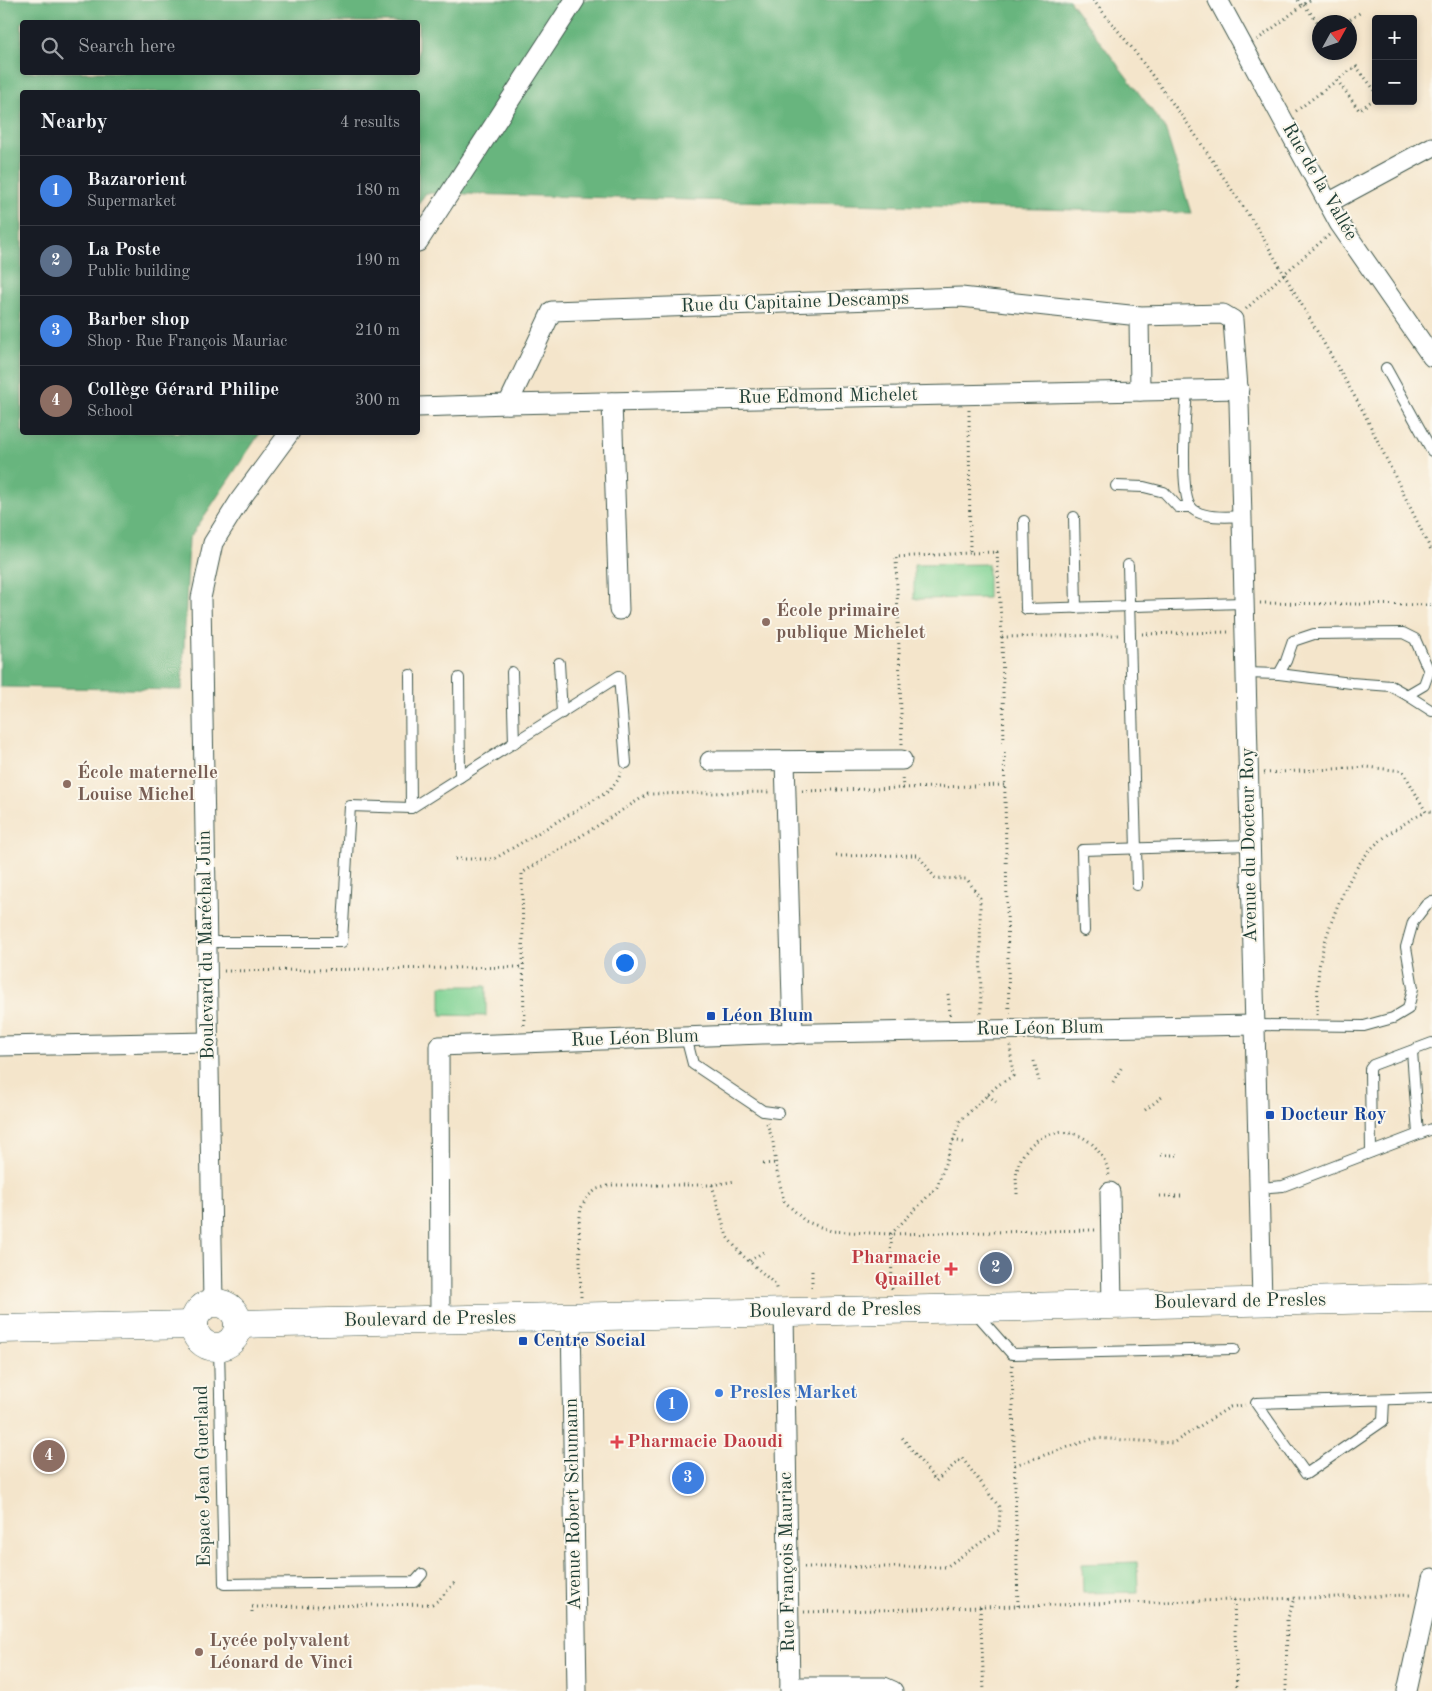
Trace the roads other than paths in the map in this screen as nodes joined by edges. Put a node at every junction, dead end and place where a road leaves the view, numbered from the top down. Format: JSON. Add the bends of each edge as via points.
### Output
{"nodes":[{"id":1,"x":575,"y":0,"type":"edge"},
{"id":2,"x":1218,"y":0,"type":"edge"},
{"id":3,"x":1432,"y":147,"type":"edge"},
{"id":4,"x":1328,"y":202,"type":"junction"},
{"id":5,"x":420,"y":239,"type":"edge"},
{"id":6,"x":1139,"y":316,"type":"junction"},
{"id":7,"x":1432,"y":357,"type":"edge"},
{"id":8,"x":1386,"y":368,"type":"dead end"},
{"id":9,"x":1239,"y":389,"type":"junction"},
{"id":10,"x":1187,"y":390,"type":"junction"},
{"id":11,"x":1140,"y":391,"type":"junction"},
{"id":12,"x":612,"y":402,"type":"junction"},
{"id":13,"x":508,"y":404,"type":"junction"},
{"id":14,"x":420,"y":407,"type":"edge"},
{"id":15,"x":288,"y":435,"type":"edge"},
{"id":16,"x":1432,"y":452,"type":"edge"},
{"id":17,"x":1116,"y":486,"type":"dead end"},
{"id":18,"x":1191,"y":507,"type":"junction"},
{"id":19,"x":1242,"y":516,"type":"junction"},
{"id":20,"x":1074,"y":518,"type":"dead end"},
{"id":21,"x":1024,"y":521,"type":"dead end"},
{"id":22,"x":1128,"y":565,"type":"dead end"},
{"id":23,"x":1244,"y":603,"type":"junction"},
{"id":24,"x":1129,"y":606,"type":"junction"},
{"id":25,"x":1076,"y":608,"type":"junction"},
{"id":26,"x":619,"y":610,"type":"dead end"},
{"id":27,"x":559,"y":662,"type":"dead end"},
{"id":28,"x":512,"y":672,"type":"dead end"},
{"id":29,"x":1246,"y":673,"type":"junction"},
{"id":30,"x":1279,"y":674,"type":"junction"},
{"id":31,"x":410,"y":675,"type":"dead end"},
{"id":32,"x":459,"y":678,"type":"dead end"},
{"id":33,"x":1407,"y":695,"type":"junction"},
{"id":34,"x":1432,"y":711,"type":"edge"},
{"id":35,"x":562,"y":713,"type":"junction"},
{"id":36,"x":514,"y":743,"type":"junction"},
{"id":37,"x":902,"y":760,"type":"road end"},
{"id":38,"x":710,"y":761,"type":"dead end"},
{"id":39,"x":785,"y":761,"type":"junction"},
{"id":40,"x":626,"y":762,"type":"road end"},
{"id":41,"x":460,"y":777,"type":"junction"},
{"id":42,"x":411,"y":808,"type":"junction"},
{"id":43,"x":1250,"y":845,"type":"junction"},
{"id":44,"x":1136,"y":848,"type":"junction"},
{"id":45,"x":1137,"y":884,"type":"dead end"},
{"id":46,"x":1432,"y":901,"type":"edge"},
{"id":47,"x":1084,"y":931,"type":"dead end"},
{"id":48,"x":207,"y":942,"type":"junction"},
{"id":49,"x":1255,"y":1024,"type":"junction"},
{"id":50,"x":793,"y":1034,"type":"junction"},
{"id":51,"x":686,"y":1038,"type":"junction"},
{"id":52,"x":209,"y":1042,"type":"junction"},
{"id":53,"x":1432,"y":1043,"type":"edge"},
{"id":54,"x":0,"y":1046,"type":"edge"},
{"id":55,"x":1412,"y":1051,"type":"junction"},
{"id":56,"x":778,"y":1113,"type":"dead end"},
{"id":57,"x":1432,"y":1129,"type":"edge"},
{"id":58,"x":1418,"y":1134,"type":"junction"},
{"id":59,"x":1371,"y":1152,"type":"junction"},
{"id":60,"x":1259,"y":1188,"type":"junction"},
{"id":61,"x":1110,"y":1192,"type":"road end"},
{"id":62,"x":1432,"y":1298,"type":"edge"},
{"id":63,"x":1262,"y":1301,"type":"junction"},
{"id":64,"x":213,"y":1303,"type":"junction"},
{"id":65,"x":777,"y":1304,"type":"junction"},
{"id":66,"x":1112,"y":1305,"type":"junction"},
{"id":67,"x":579,"y":1308,"type":"junction"},
{"id":68,"x":971,"y":1308,"type":"junction"},
{"id":69,"x":440,"y":1320,"type":"junction"},
{"id":70,"x":238,"y":1324,"type":"junction"},
{"id":71,"x":194,"y":1325,"type":"junction"},
{"id":72,"x":0,"y":1329,"type":"edge"},
{"id":73,"x":219,"y":1347,"type":"junction"},
{"id":74,"x":1234,"y":1349,"type":"dead end"},
{"id":75,"x":1432,"y":1398,"type":"edge"},
{"id":76,"x":1384,"y":1400,"type":"junction"},
{"id":77,"x":422,"y":1574,"type":"dead end"},
{"id":78,"x":1430,"y":1586,"type":"edge"},
{"id":79,"x":790,"y":1689,"type":"edge"},
{"id":80,"x":577,"y":1691,"type":"edge"},
{"id":81,"x":894,"y":1691,"type":"edge"},
{"id":82,"x":1407,"y":1691,"type":"edge"}],
"edges":[{"from":1,"to":5,"type":"street"},
{"from":2,"to":4,"type":"street","name":"Rue de la Vallée"},
{"from":3,"to":4,"type":"street"},
{"from":4,"to":7,"type":"street","name":"Rue de la Vallée","via":[[1339,223]]},
{"from":6,"to":9,"type":"street","name":"Rue du Capitaine Descamps","via":[[1223,314],[1234,320]]},
{"from":6,"to":11,"type":"street"},
{"from":6,"to":13,"type":"street","name":"Rue du Capitaine Descamps","via":[[961,297],[552,311]]},
{"from":8,"to":16,"type":"lane"},
{"from":9,"to":10,"type":"street","name":"Rue Edmond Michelet"},
{"from":9,"to":19,"type":"street","name":"Avenue du Docteur Roy"},
{"from":10,"to":11,"type":"street","name":"Rue Edmond Michelet"},
{"from":10,"to":18,"type":"lane","via":[[1185,489]]},
{"from":11,"to":12,"type":"street","name":"Rue Edmond Michelet"},
{"from":12,"to":13,"type":"street","name":"Rue Edmond Michelet"},
{"from":12,"to":26,"type":"street"},
{"from":13,"to":14,"type":"street","name":"Rue Edmond Michelet"},
{"from":15,"to":48,"type":"street","name":"Boulevard du Maréchal Juin","via":[[213,543],[201,598]]},
{"from":17,"to":18,"type":"lane","via":[[1157,490],[1164,492],[1178,507]]},
{"from":18,"to":19,"type":"lane","via":[[1199,513]]},
{"from":19,"to":23,"type":"street","name":"Avenue du Docteur Roy"},
{"from":20,"to":25,"type":"lane"},
{"from":21,"to":25,"type":"lane","via":[[1026,609]]},
{"from":22,"to":24,"type":"lane"},
{"from":23,"to":24,"type":"lane"},
{"from":23,"to":29,"type":"street","name":"Avenue du Docteur Roy"},
{"from":24,"to":25,"type":"lane"},
{"from":24,"to":44,"type":"lane"},
{"from":27,"to":35,"type":"lane"},
{"from":28,"to":36,"type":"lane"},
{"from":29,"to":30,"type":"lane"},
{"from":29,"to":43,"type":"street","name":"Avenue du Docteur Roy"},
{"from":30,"to":33,"type":"lane","via":[[1391,686]]},
{"from":30,"to":33,"type":"lane","via":[[1293,642],[1314,634],[1403,632],[1415,639],[1429,671],[1424,686]]},
{"from":31,"to":42,"type":"lane"},
{"from":32,"to":41,"type":"lane"},
{"from":33,"to":34,"type":"lane"},
{"from":35,"to":36,"type":"lane"},
{"from":35,"to":40,"type":"lane","via":[[619,676]]},
{"from":36,"to":41,"type":"lane"},
{"from":37,"to":39,"type":"street"},
{"from":38,"to":39,"type":"street"},
{"from":39,"to":50,"type":"street"},
{"from":41,"to":42,"type":"lane"},
{"from":42,"to":48,"type":"lane","via":[[350,806],[342,942]]},
{"from":43,"to":44,"type":"lane"},
{"from":43,"to":49,"type":"street","name":"Avenue du Docteur Roy"},
{"from":44,"to":45,"type":"lane"},
{"from":44,"to":47,"type":"lane","via":[[1082,850]]},
{"from":46,"to":49,"type":"lane","via":[[1413,922],[1406,947],[1412,988],[1408,1009],[1393,1018],[1364,1026]]},
{"from":48,"to":52,"type":"street","name":"Boulevard du Maréchal Juin"},
{"from":49,"to":50,"type":"street","name":"Rue Léon Blum"},
{"from":49,"to":60,"type":"street","name":"Avenue du Docteur Roy"},
{"from":50,"to":51,"type":"street","name":"Rue Léon Blum"},
{"from":51,"to":56,"type":"lane","via":[[693,1064],[763,1111]]},
{"from":51,"to":69,"type":"street","name":"Rue Léon Blum","via":[[439,1046]]},
{"from":52,"to":54,"type":"street"},
{"from":52,"to":64,"type":"street","name":"Boulevard du Maréchal Juin"},
{"from":53,"to":55,"type":"lane"},
{"from":55,"to":58,"type":"lane"},
{"from":55,"to":59,"type":"lane","via":[[1370,1069]]},
{"from":57,"to":58,"type":"lane"},
{"from":58,"to":59,"type":"lane"},
{"from":59,"to":60,"type":"lane","via":[[1283,1186]]},
{"from":60,"to":63,"type":"street","name":"Avenue du Docteur Roy"},
{"from":61,"to":66,"type":"street"},
{"from":62,"to":63,"type":"street","name":"Boulevard de Presles"},
{"from":63,"to":66,"type":"street","name":"Boulevard de Presles"},
{"from":64,"to":70,"type":"street","via":[[227,1306]]},
{"from":64,"to":71,"type":"street","via":[[202,1308]]},
{"from":65,"to":67,"type":"street","name":"Boulevard de Presles"},
{"from":65,"to":68,"type":"street","name":"Boulevard de Presles"},
{"from":65,"to":79,"type":"street","name":"Rue François Mauriac"},
{"from":66,"to":68,"type":"street","name":"Boulevard de Presles"},
{"from":67,"to":69,"type":"street","name":"Boulevard de Presles"},
{"from":67,"to":80,"type":"street","name":"Avenue Robert Schumann"},
{"from":68,"to":74,"type":"lane","via":[[1012,1354]]},
{"from":69,"to":70,"type":"street","name":"Boulevard de Presles"},
{"from":70,"to":73,"type":"street","via":[[230,1342]]},
{"from":71,"to":72,"type":"street"},
{"from":71,"to":73,"type":"street","via":[[195,1333],[204,1344]]},
{"from":73,"to":77,"type":"lane","name":"Espace Jean Guerland","via":[[224,1584],[415,1582]]},
{"from":75,"to":76,"type":"lane"},
{"from":76,"to":76,"type":"lane","via":[[1256,1403],[1306,1474],[1383,1421]]},
{"from":78,"to":82,"type":"street"},
{"from":79,"to":81,"type":"street","via":[[884,1687]]}]}
